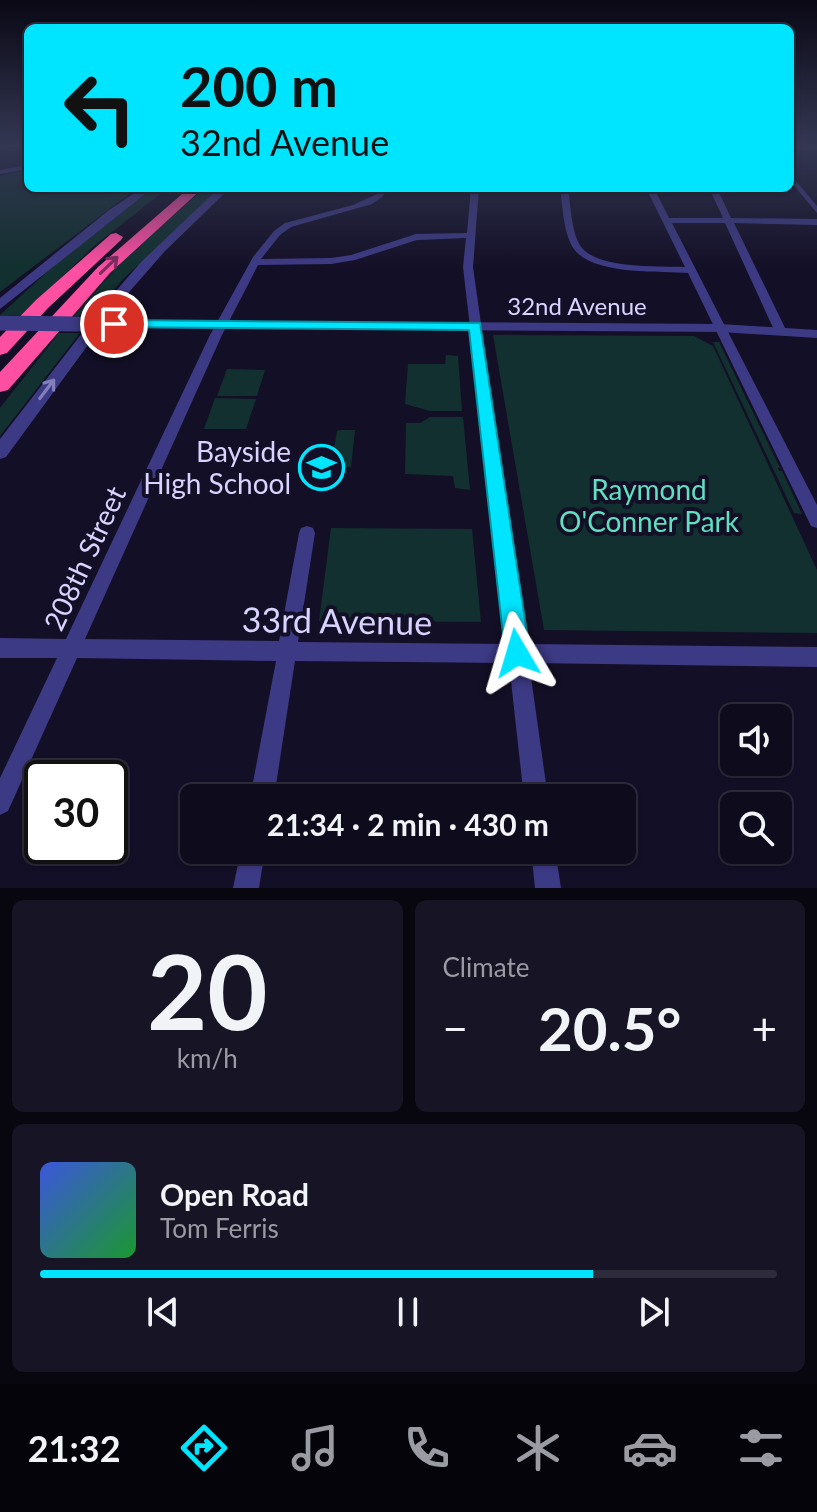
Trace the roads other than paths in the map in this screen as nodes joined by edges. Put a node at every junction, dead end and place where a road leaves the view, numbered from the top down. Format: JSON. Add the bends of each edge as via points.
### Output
{"nodes":[{"id":1,"x":798,"y":186,"type":"edge"},
{"id":2,"x":142,"y":192,"type":"edge"},
{"id":3,"x":172,"y":192,"type":"edge"},
{"id":4,"x":192,"y":192,"type":"edge"},
{"id":5,"x":221,"y":192,"type":"edge"},
{"id":6,"x":384,"y":192,"type":"edge"},
{"id":7,"x":475,"y":192,"type":"edge"},
{"id":8,"x":565,"y":192,"type":"edge"},
{"id":9,"x":652,"y":192,"type":"edge"},
{"id":10,"x":715,"y":192,"type":"edge"},
{"id":11,"x":817,"y":211,"type":"edge"},
{"id":12,"x":665,"y":220,"type":"junction"},
{"id":13,"x":729,"y":220,"type":"junction"},
{"id":14,"x":817,"y":222,"type":"edge"},
{"id":15,"x":471,"y":235,"type":"junction"},
{"id":16,"x":256,"y":262,"type":"junction"},
{"id":17,"x":690,"y":270,"type":"junction"},
{"id":18,"x":0,"y":305,"type":"edge"},
{"id":19,"x":0,"y":323,"type":"edge"},
{"id":20,"x":114,"y":324,"type":"junction"},
{"id":21,"x":222,"y":325,"type":"junction"},
{"id":22,"x":475,"y":326,"type":"junction"},
{"id":23,"x":720,"y":328,"type":"junction"},
{"id":24,"x":781,"y":332,"type":"junction"},
{"id":25,"x":817,"y":334,"type":"edge"},
{"id":26,"x":0,"y":349,"type":"edge"},
{"id":27,"x":0,"y":385,"type":"edge"},
{"id":28,"x":0,"y":452,"type":"edge"},
{"id":29,"x":817,"y":521,"type":"edge"},
{"id":30,"x":307,"y":533,"type":"dead end"},
{"id":31,"x":0,"y":648,"type":"edge"},
{"id":32,"x":71,"y":649,"type":"junction"},
{"id":33,"x":289,"y":652,"type":"junction"},
{"id":34,"x":517,"y":653,"type":"junction"},
{"id":35,"x":817,"y":657,"type":"edge"},
{"id":36,"x":265,"y":784,"type":"edge"},
{"id":37,"x":534,"y":784,"type":"edge"},
{"id":38,"x":0,"y":803,"type":"edge"},
{"id":39,"x":250,"y":864,"type":"edge"},
{"id":40,"x":545,"y":864,"type":"edge"},
{"id":41,"x":246,"y":888,"type":"edge"},
{"id":42,"x":548,"y":888,"type":"edge"}],
"edges":[{"from":1,"to":11,"type":"street"},
{"from":2,"to":18,"type":"street"},
{"from":3,"to":26,"type":"highway","via":[[81,267]]},
{"from":27,"to":4,"type":"highway","one_way":true,"via":[[104,270]]},
{"from":5,"to":20,"type":"street","via":[[123,289],[102,315]]},
{"from":6,"to":16,"type":"street","name":"208th Street","via":[[367,203],[288,225]]},
{"from":7,"to":15,"type":"street"},
{"from":8,"to":17,"type":"street","via":[[577,248],[585,256]]},
{"from":9,"to":12,"type":"street"},
{"from":10,"to":13,"type":"street"},
{"from":12,"to":13,"type":"street"},
{"from":12,"to":17,"type":"street"},
{"from":13,"to":14,"type":"street"},
{"from":13,"to":24,"type":"street"},
{"from":15,"to":16,"type":"street","via":[[416,237],[331,261]]},
{"from":15,"to":22,"type":"street","via":[[468,267]]},
{"from":16,"to":21,"type":"street","name":"208th Street"},
{"from":17,"to":23,"type":"street"},
{"from":19,"to":20,"type":"street","name":"32nd Avenue","bridge":true},
{"from":20,"to":21,"type":"street","name":"32nd Avenue"},
{"from":28,"to":20,"type":"street","one_way":true,"via":[[91,331]]},
{"from":21,"to":22,"type":"street","name":"32nd Avenue"},
{"from":21,"to":32,"type":"street","name":"208th Street"},
{"from":22,"to":23,"type":"street","name":"32nd Avenue"},
{"from":22,"to":34,"type":"street"},
{"from":23,"to":24,"type":"street","name":"32nd Avenue"},
{"from":23,"to":29,"type":"street"},
{"from":24,"to":25,"type":"street","name":"32nd Avenue"},
{"from":30,"to":33,"type":"street"},
{"from":31,"to":32,"type":"street","name":"33rd Avenue"},
{"from":32,"to":33,"type":"street","name":"33rd Avenue"},
{"from":32,"to":38,"type":"street","name":"208th Street"},
{"from":33,"to":34,"type":"street","name":"33rd Avenue"},
{"from":33,"to":36,"type":"street"},
{"from":34,"to":35,"type":"street","name":"33rd Avenue"},
{"from":34,"to":37,"type":"street"},
{"from":39,"to":41,"type":"street"},
{"from":40,"to":42,"type":"street"}]}
